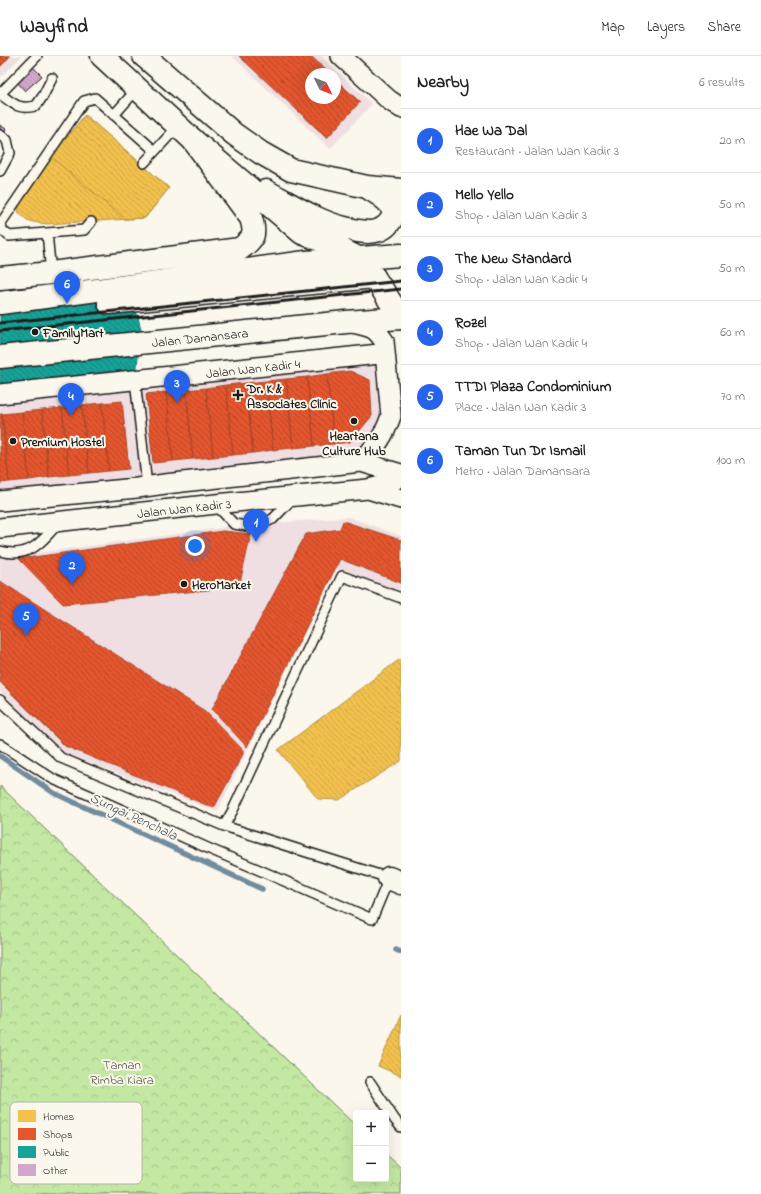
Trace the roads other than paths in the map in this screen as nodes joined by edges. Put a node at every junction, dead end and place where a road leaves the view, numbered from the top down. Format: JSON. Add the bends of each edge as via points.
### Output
{"nodes":[{"id":1,"x":37,"y":56,"type":"edge"},
{"id":2,"x":102,"y":56,"type":"edge"},
{"id":3,"x":144,"y":56,"type":"edge"},
{"id":4,"x":341,"y":56,"type":"edge"},
{"id":5,"x":52,"y":78,"type":"dead end"},
{"id":6,"x":137,"y":89,"type":"junction"},
{"id":7,"x":0,"y":94,"type":"edge"},
{"id":8,"x":397,"y":99,"type":"edge"},
{"id":9,"x":114,"y":115,"type":"junction"},
{"id":10,"x":185,"y":134,"type":"junction"},
{"id":11,"x":0,"y":135,"type":"edge"},
{"id":12,"x":155,"y":152,"type":"junction"},
{"id":13,"x":144,"y":163,"type":"dead end"},
{"id":14,"x":226,"y":169,"type":"junction"},
{"id":15,"x":0,"y":171,"type":"edge"},
{"id":16,"x":367,"y":187,"type":"junction"},
{"id":17,"x":401,"y":190,"type":"edge"},
{"id":18,"x":91,"y":222,"type":"dead end"},
{"id":19,"x":1,"y":231,"type":"edge"},
{"id":20,"x":46,"y":234,"type":"junction"},
{"id":21,"x":216,"y":253,"type":"junction"},
{"id":22,"x":401,"y":255,"type":"edge"},
{"id":23,"x":358,"y":258,"type":"junction"},
{"id":24,"x":306,"y":262,"type":"junction"},
{"id":25,"x":51,"y":273,"type":"junction"},
{"id":26,"x":374,"y":277,"type":"junction"},
{"id":27,"x":0,"y":278,"type":"edge"},
{"id":28,"x":0,"y":304,"type":"edge"},
{"id":29,"x":401,"y":318,"type":"edge"},
{"id":30,"x":346,"y":322,"type":"junction"},
{"id":31,"x":0,"y":357,"type":"edge"},
{"id":32,"x":385,"y":357,"type":"junction"},
{"id":33,"x":135,"y":380,"type":"junction"},
{"id":34,"x":0,"y":394,"type":"edge"},
{"id":35,"x":361,"y":462,"type":"junction"},
{"id":36,"x":401,"y":474,"type":"edge"},
{"id":37,"x":147,"y":486,"type":"junction"},
{"id":38,"x":368,"y":489,"type":"junction"},
{"id":39,"x":294,"y":496,"type":"junction"},
{"id":40,"x":401,"y":499,"type":"edge"},
{"id":41,"x":0,"y":501,"type":"edge"},
{"id":42,"x":216,"y":504,"type":"junction"},
{"id":43,"x":60,"y":521,"type":"junction"},
{"id":44,"x":0,"y":528,"type":"edge"},
{"id":45,"x":0,"y":551,"type":"edge"},
{"id":46,"x":401,"y":598,"type":"edge"},
{"id":47,"x":0,"y":700,"type":"edge"},
{"id":48,"x":0,"y":744,"type":"edge"},
{"id":49,"x":224,"y":826,"type":"junction"},
{"id":50,"x":395,"y":880,"type":"edge"},
{"id":51,"x":370,"y":1082,"type":"dead end"},
{"id":52,"x":401,"y":1127,"type":"edge"}],
"edges":[{"from":1,"to":7,"type":"lane"},
{"from":2,"to":6,"type":"main road","name":"Jalan Damansara"},
{"from":3,"to":16,"type":"main road","via":[[234,134],[261,153],[291,170]]},
{"from":4,"to":8,"type":"street"},
{"from":5,"to":7,"type":"lane","via":[[36,106],[18,107]]},
{"from":6,"to":9,"type":"lane"},
{"from":6,"to":10,"type":"main road","name":"Jalan Damansara"},
{"from":9,"to":12,"type":"lane"},
{"from":9,"to":19,"type":"lane","via":[[95,98],[84,101],[1,223]]},
{"from":10,"to":12,"type":"lane"},
{"from":10,"to":14,"type":"main road","name":"Jalan Damansara"},
{"from":10,"to":21,"type":"main road","via":[[251,218],[254,230],[250,242],[240,249]]},
{"from":11,"to":15,"type":"lane","via":[[8,140],[10,153]]},
{"from":12,"to":13,"type":"lane"},
{"from":14,"to":16,"type":"main road","via":[[315,217],[342,228],[376,232],[386,227],[393,218],[393,211],[381,196]]},
{"from":14,"to":23,"type":"main road","name":"Jalan Damansara","via":[[302,233]]},
{"from":16,"to":17,"type":"main road"},
{"from":18,"to":20,"type":"lane","via":[[84,230]]},
{"from":19,"to":20,"type":"lane","via":[[10,236]]},
{"from":20,"to":25,"type":"lane"},
{"from":21,"to":24,"type":"main road"},
{"from":21,"to":25,"type":"main road"},
{"from":22,"to":23,"type":"main road"},
{"from":23,"to":24,"type":"main road"},
{"from":23,"to":26,"type":"main road","name":"Jalan Damansara"},
{"from":24,"to":28,"type":"main road"},
{"from":25,"to":27,"type":"main road"},
{"from":26,"to":28,"type":"main road","via":[[108,303]]},
{"from":26,"to":29,"type":"main road","name":"Jalan Damansara"},
{"from":29,"to":30,"type":"main road","name":"Jalan Damansara"},
{"from":30,"to":31,"type":"main road","name":"Jalan Damansara"},
{"from":30,"to":32,"type":"street","via":[[370,327],[378,332],[384,341]]},
{"from":32,"to":33,"type":"street","name":"Jalan Wan Kadir 4","via":[[378,354]]},
{"from":32,"to":35,"type":"street","via":[[391,416],[379,442]]},
{"from":33,"to":34,"type":"street","name":"Jalan Wan Kadir 4"},
{"from":33,"to":37,"type":"lane"},
{"from":35,"to":36,"type":"street","name":"Jalan Wan Kadir 3"},
{"from":35,"to":37,"type":"street","name":"Jalan Wan Kadir 3"},
{"from":36,"to":38,"type":"street","name":"Jalan Wan Kadir 3","via":[[390,483]]},
{"from":37,"to":41,"type":"street","name":"Jalan Wan Kadir 3"},
{"from":38,"to":39,"type":"street","name":"Jalan Wan Kadir 3"},
{"from":38,"to":40,"type":"street","name":"Jalan Wan Kadir 3"},
{"from":39,"to":42,"type":"street","name":"Jalan Wan Kadir 3"},
{"from":39,"to":42,"type":"lane","via":[[273,520],[252,526],[234,524]]},
{"from":42,"to":43,"type":"street","name":"Jalan Wan Kadir 3"},
{"from":43,"to":44,"type":"street","name":"Jalan Wan Kadir 3"},
{"from":43,"to":45,"type":"lane","via":[[42,542],[28,552]]},
{"from":46,"to":49,"type":"lane","via":[[342,576]]},
{"from":47,"to":49,"type":"lane","via":[[61,758]]},
{"from":48,"to":50,"type":"lane","via":[[53,779],[372,919]]},
{"from":49,"to":50,"type":"lane"},
{"from":51,"to":52,"type":"lane"}]}
